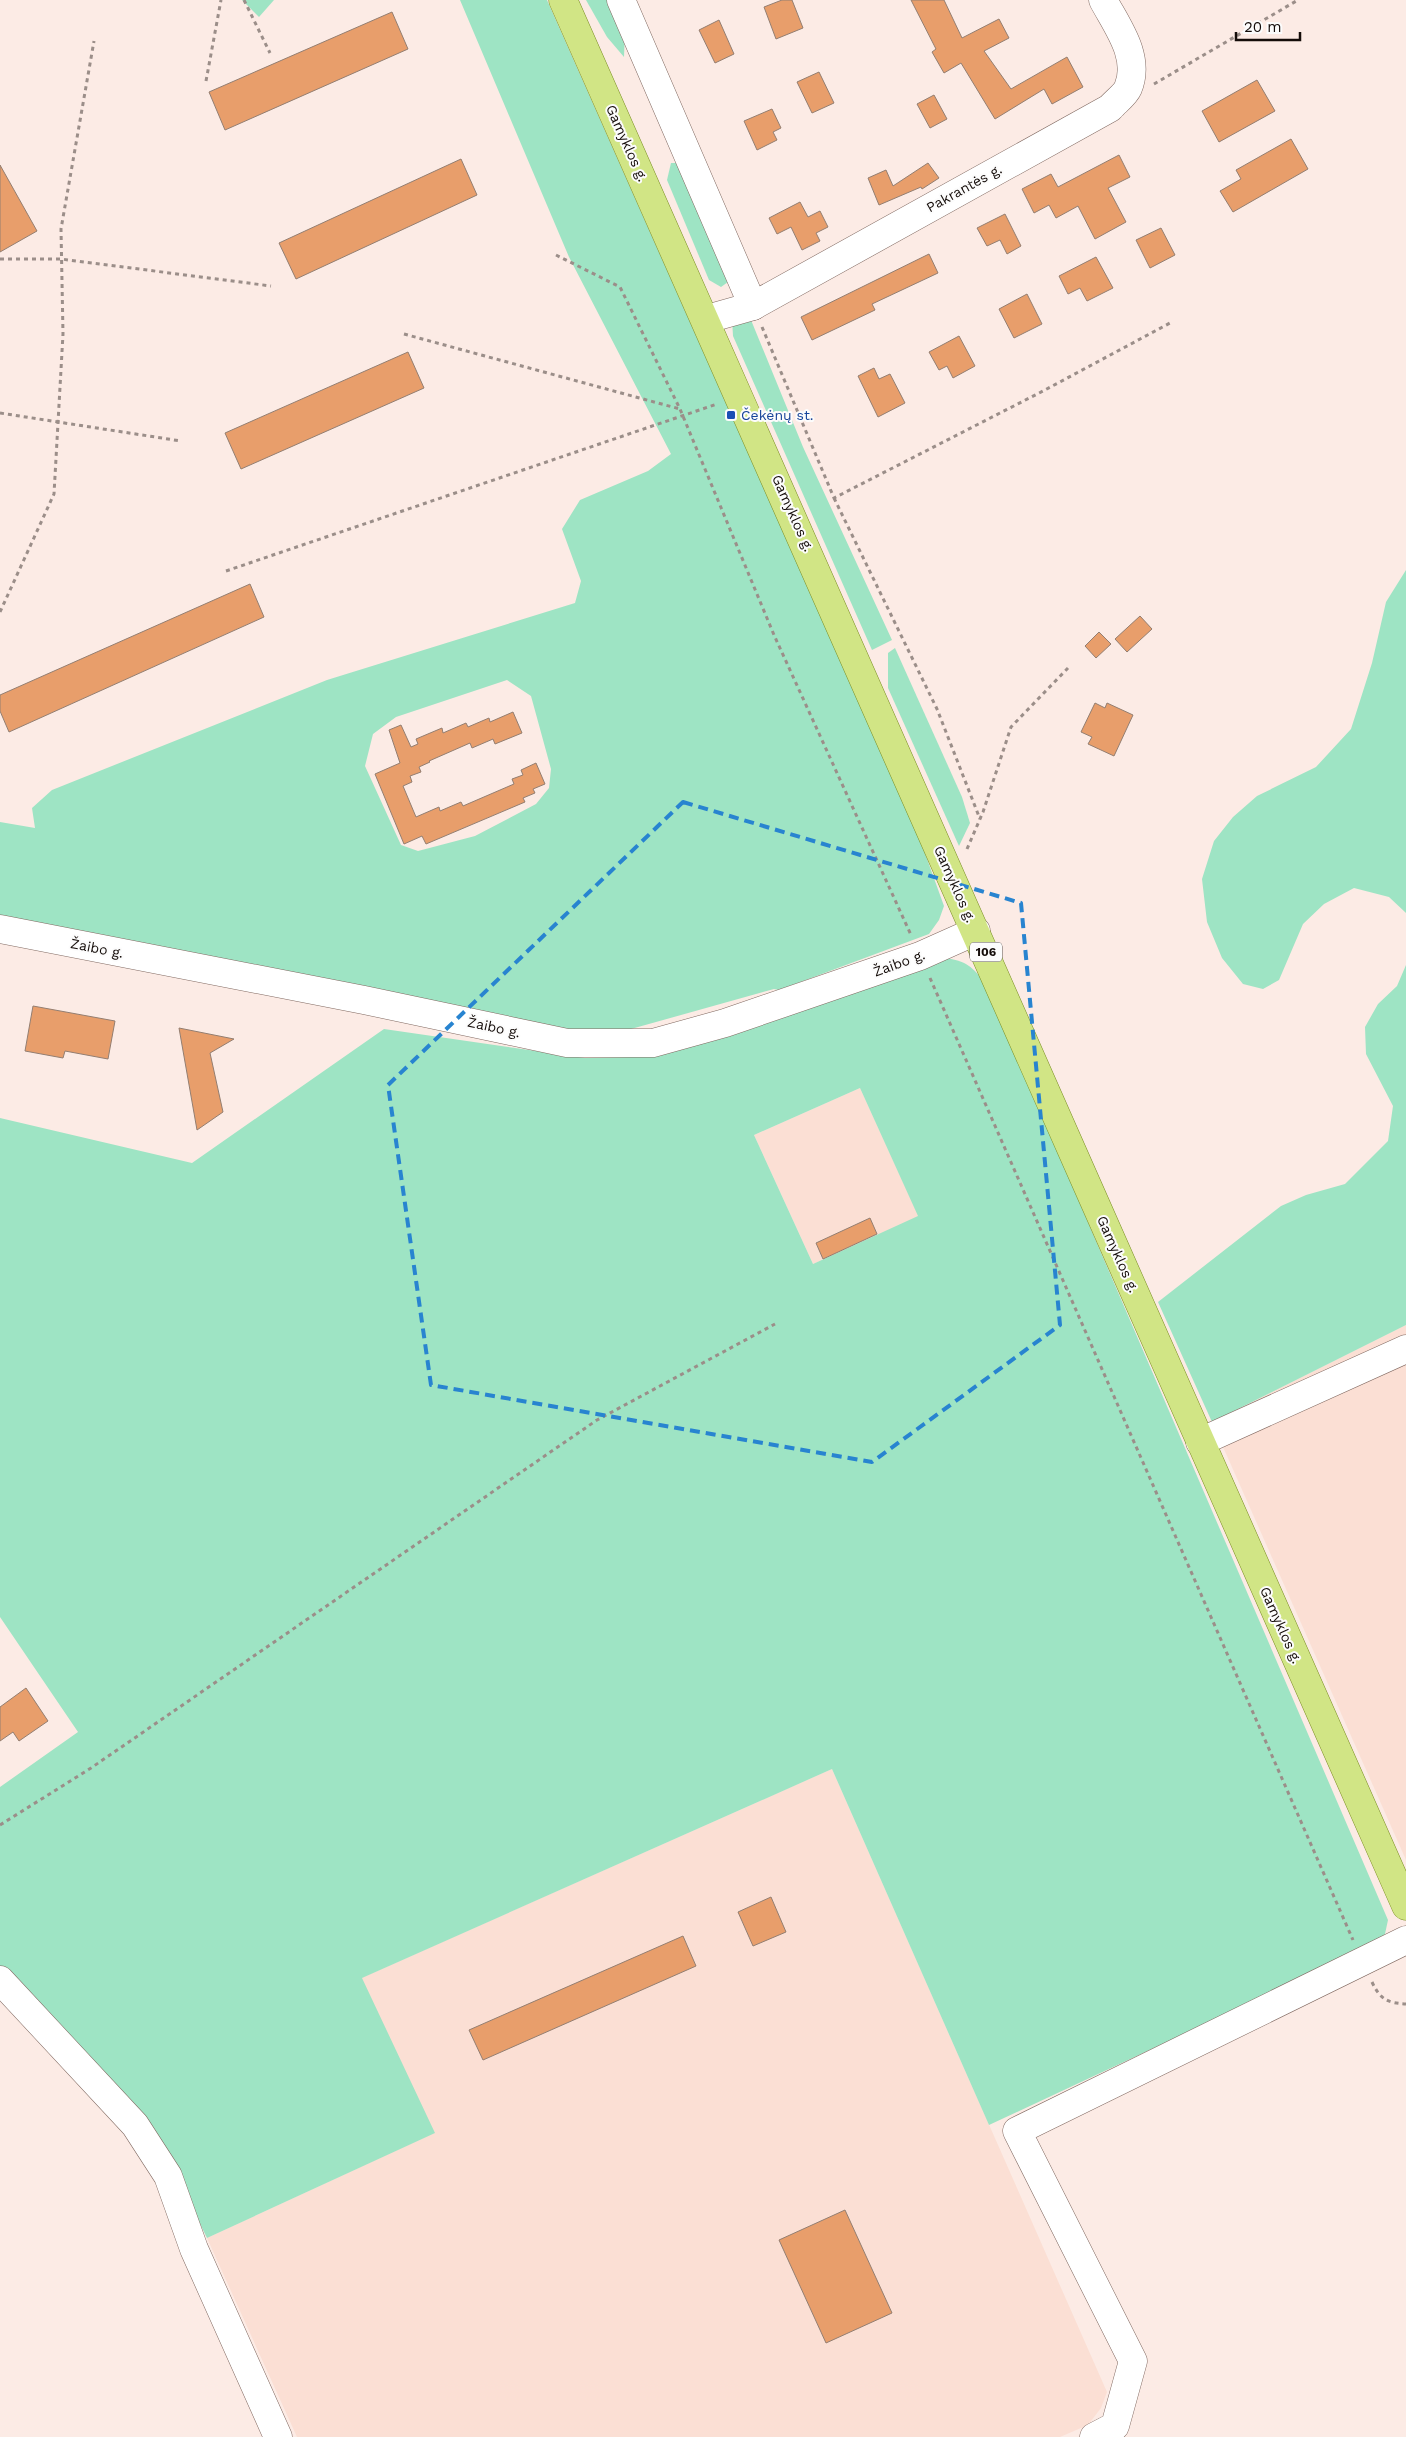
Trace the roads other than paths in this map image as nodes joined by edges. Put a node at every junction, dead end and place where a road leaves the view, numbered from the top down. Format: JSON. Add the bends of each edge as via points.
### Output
{"nodes":[{"id":1,"x":563,"y":0,"type":"edge"},
{"id":2,"x":621,"y":0,"type":"edge"},
{"id":3,"x":1103,"y":0,"type":"edge"},
{"id":4,"x":753,"y":306,"type":"junction"},
{"id":5,"x":707,"y":319,"type":"junction"},
{"id":6,"x":0,"y":930,"type":"edge"},
{"id":7,"x":976,"y":931,"type":"junction"},
{"id":8,"x":1406,"y":1349,"type":"edge"},
{"id":9,"x":1200,"y":1442,"type":"junction"},
{"id":10,"x":1406,"y":1906,"type":"edge"},
{"id":11,"x":1406,"y":1940,"type":"edge"},
{"id":12,"x":0,"y":1980,"type":"edge"},
{"id":13,"x":278,"y":2437,"type":"edge"},
{"id":14,"x":1094,"y":2437,"type":"edge"}],
"edges":[{"from":1,"to":5,"type":"main road","name":"Gamyklos g.","number":"106"},
{"from":2,"to":4,"type":"street"},
{"from":3,"to":4,"type":"street","name":"Pakrantės g.","via":[[1127,44],[1133,69],[1128,89],[1110,108]]},
{"from":4,"to":5,"type":"street","name":"Pakrantės g."},
{"from":5,"to":7,"type":"main road","name":"Gamyklos g.","number":"106"},
{"from":6,"to":7,"type":"street","name":"Žaibo g.","via":[[568,1043],[653,1043],[725,1023],[920,956]]},
{"from":7,"to":9,"type":"main road","name":"Gamyklos g.","number":"106"},
{"from":8,"to":9,"type":"street"},
{"from":9,"to":10,"type":"main road","name":"Gamyklos g.","number":"106"},
{"from":11,"to":14,"type":"street","via":[[1017,2132],[1133,2361],[1115,2426]]},
{"from":12,"to":13,"type":"street","via":[[135,2125],[168,2176],[194,2249]]}]}
